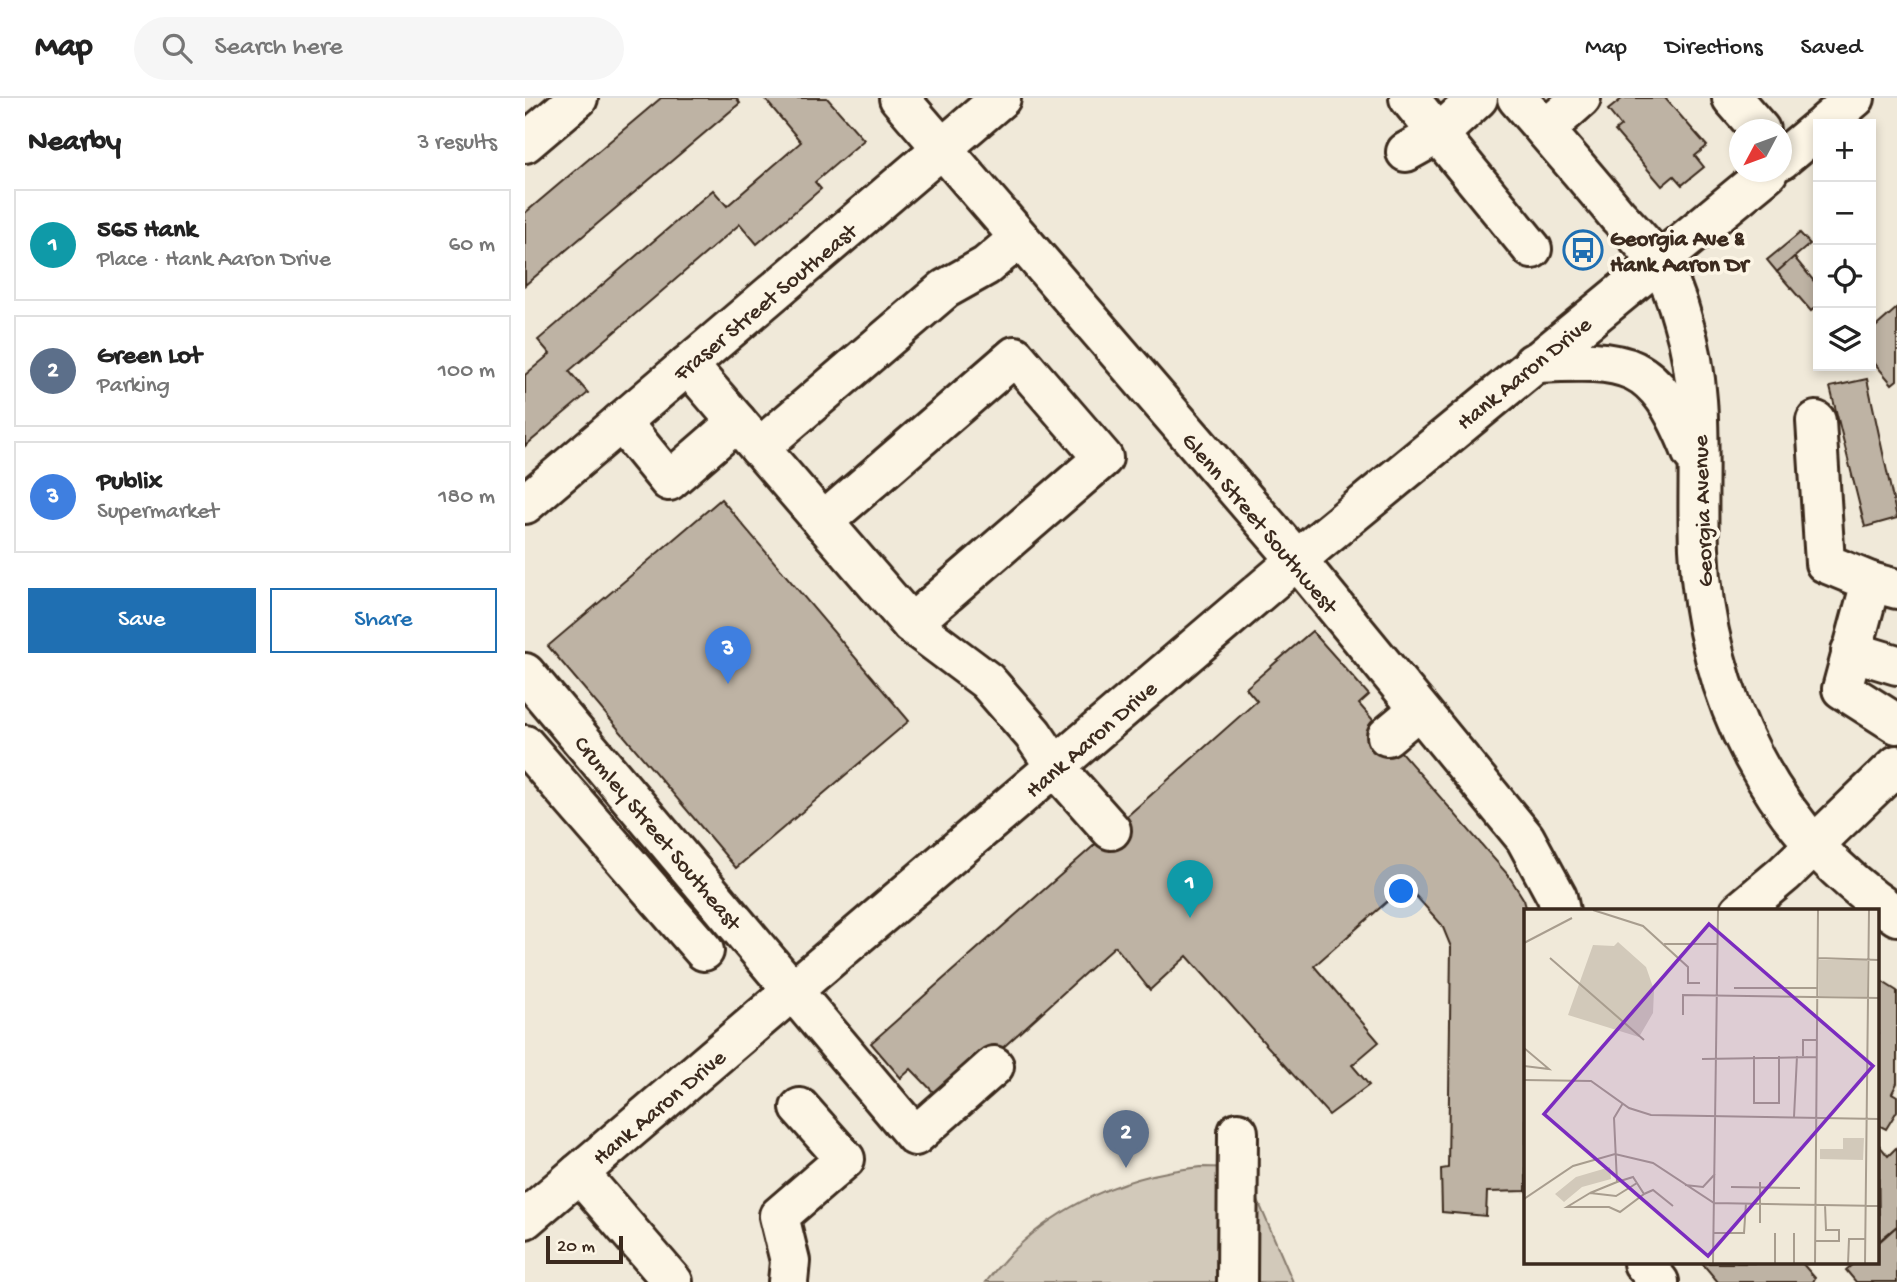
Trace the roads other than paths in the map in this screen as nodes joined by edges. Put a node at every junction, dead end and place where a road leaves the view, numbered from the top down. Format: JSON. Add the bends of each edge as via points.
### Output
{"nodes":[{"id":1,"x":579,"y":98,"type":"edge"},
{"id":2,"x":899,"y":98,"type":"edge"},
{"id":3,"x":1001,"y":98,"type":"edge"},
{"id":4,"x":1409,"y":98,"type":"edge"},
{"id":5,"x":1478,"y":98,"type":"edge"},
{"id":6,"x":1517,"y":98,"type":"edge"},
{"id":7,"x":1581,"y":98,"type":"edge"},
{"id":8,"x":1732,"y":98,"type":"edge"},
{"id":9,"x":1855,"y":98,"type":"edge"},
{"id":10,"x":1750,"y":119,"type":"edge"},
{"id":11,"x":1830,"y":119,"type":"edge"},
{"id":12,"x":1545,"y":130,"type":"junction"},
{"id":13,"x":1440,"y":133,"type":"junction"},
{"id":14,"x":1813,"y":133,"type":"edge"},
{"id":15,"x":525,"y":144,"type":"edge"},
{"id":16,"x":940,"y":148,"type":"junction"},
{"id":17,"x":1792,"y":150,"type":"edge"},
{"id":18,"x":1406,"y":152,"type":"dead end"},
{"id":19,"x":1755,"y":182,"type":"edge"},
{"id":20,"x":1018,"y":239,"type":"junction"},
{"id":21,"x":1532,"y":249,"type":"dead end"},
{"id":22,"x":1659,"y":264,"type":"junction"},
{"id":23,"x":1533,"y":363,"type":"junction"},
{"id":24,"x":688,"y":365,"type":"junction"},
{"id":25,"x":1815,"y":421,"type":"dead end"},
{"id":26,"x":621,"y":422,"type":"junction"},
{"id":27,"x":748,"y":435,"type":"junction"},
{"id":28,"x":1700,"y":474,"type":"junction"},
{"id":29,"x":525,"y":503,"type":"edge"},
{"id":30,"x":823,"y":522,"type":"junction"},
{"id":31,"x":1297,"y":560,"type":"junction"},
{"id":32,"x":1884,"y":586,"type":"edge"},
{"id":33,"x":911,"y":624,"type":"junction"},
{"id":34,"x":1851,"y":651,"type":"junction"},
{"id":35,"x":1897,"y":665,"type":"edge"},
{"id":36,"x":525,"y":673,"type":"edge"},
{"id":37,"x":1418,"y":710,"type":"junction"},
{"id":38,"x":1897,"y":724,"type":"edge"},
{"id":39,"x":1387,"y":736,"type":"dead end"},
{"id":40,"x":525,"y":745,"type":"edge"},
{"id":41,"x":1897,"y":765,"type":"edge"},
{"id":42,"x":1056,"y":768,"type":"junction"},
{"id":43,"x":1111,"y":830,"type":"dead end"},
{"id":44,"x":1812,"y":845,"type":"junction"},
{"id":45,"x":1560,"y":909,"type":"edge"},
{"id":46,"x":1742,"y":909,"type":"edge"},
{"id":47,"x":1897,"y":916,"type":"edge"},
{"id":48,"x":704,"y":951,"type":"dead end"},
{"id":49,"x":794,"y":991,"type":"junction"},
{"id":50,"x":994,"y":1066,"type":"dead end"},
{"id":51,"x":800,"y":1108,"type":"dead end"},
{"id":52,"x":1238,"y":1132,"type":"dead end"},
{"id":53,"x":579,"y":1173,"type":"junction"},
{"id":54,"x":525,"y":1219,"type":"edge"},
{"id":55,"x":1644,"y":1264,"type":"edge"},
{"id":56,"x":673,"y":1282,"type":"edge"},
{"id":57,"x":788,"y":1282,"type":"edge"},
{"id":58,"x":1237,"y":1282,"type":"edge"},
{"id":59,"x":1659,"y":1282,"type":"edge"}],
"edges":[{"from":1,"to":15,"type":"main road"},
{"from":2,"to":16,"type":"main road","name":"Glenn Street Southwest"},
{"from":3,"to":16,"type":"main road","name":"Fraser Street Southeast"},
{"from":4,"to":13,"type":"main road"},
{"from":5,"to":13,"type":"main road"},
{"from":6,"to":12,"type":"main road","name":"Georgia Avenue"},
{"from":7,"to":12,"type":"main road"},
{"from":8,"to":10,"type":"main road"},
{"from":9,"to":11,"type":"main road"},
{"from":12,"to":22,"type":"main road","name":"Georgia Avenue"},
{"from":13,"to":18,"type":"main road"},
{"from":13,"to":21,"type":"main road"},
{"from":14,"to":17,"type":"main road","name":"Hank Aaron Drive"},
{"from":16,"to":20,"type":"main road","name":"Glenn Street Southwest"},
{"from":16,"to":24,"type":"main road","name":"Fraser Street Southeast"},
{"from":19,"to":22,"type":"main road","name":"Hank Aaron Drive"},
{"from":20,"to":27,"type":"main road"},
{"from":20,"to":31,"type":"main road","name":"Glenn Street Southwest"},
{"from":22,"to":23,"type":"main road","name":"Hank Aaron Drive"},
{"from":22,"to":28,"type":"main road","name":"Georgia Avenue","via":[[1691,349]]},
{"from":23,"to":28,"type":"main road","via":[[1601,360],[1633,368],[1659,390],[1678,418]]},
{"from":23,"to":31,"type":"main road","name":"Hank Aaron Drive"},
{"from":24,"to":26,"type":"main road","name":"Fraser Street Southeast"},
{"from":24,"to":27,"type":"main road"},
{"from":25,"to":32,"type":"main road","via":[[1825,563]]},
{"from":26,"to":27,"type":"main road","via":[[669,481]]},
{"from":26,"to":29,"type":"main road","name":"Fraser Street Southeast"},
{"from":27,"to":30,"type":"main road"},
{"from":28,"to":44,"type":"main road","name":"Georgia Avenue","via":[[1699,548],[1715,659],[1737,724],[1761,774]]},
{"from":30,"to":33,"type":"main road"},
{"from":30,"to":33,"type":"main road","via":[[1015,356],[1103,458]]},
{"from":31,"to":37,"type":"main road","name":"Glenn Street Southwest"},
{"from":31,"to":42,"type":"main road","name":"Hank Aaron Drive"},
{"from":32,"to":34,"type":"main road"},
{"from":33,"to":42,"type":"main road","via":[[987,681],[1034,734]]},
{"from":34,"to":35,"type":"main road"},
{"from":34,"to":38,"type":"main road","via":[[1842,690]]},
{"from":36,"to":49,"type":"main road","name":"Crumley Street Southeast"},
{"from":37,"to":39,"type":"main road"},
{"from":37,"to":45,"type":"main road","name":"Glenn Street Southwest","via":[[1524,838]]},
{"from":40,"to":48,"type":"main road"},
{"from":41,"to":44,"type":"main road"},
{"from":42,"to":43,"type":"main road"},
{"from":42,"to":49,"type":"main road","name":"Hank Aaron Drive"},
{"from":44,"to":46,"type":"main road"},
{"from":44,"to":47,"type":"main road","name":"Georgia Avenue"},
{"from":49,"to":50,"type":"main road","name":"Crumley Street Southeast","via":[[915,1136]]},
{"from":49,"to":53,"type":"main road","name":"Hank Aaron Drive"},
{"from":51,"to":57,"type":"main road","via":[[845,1159],[779,1216],[790,1261]]},
{"from":52,"to":58,"type":"main road"},
{"from":53,"to":54,"type":"main road","name":"Hank Aaron Drive"},
{"from":53,"to":56,"type":"main road"},
{"from":55,"to":59,"type":"main road"}]}
